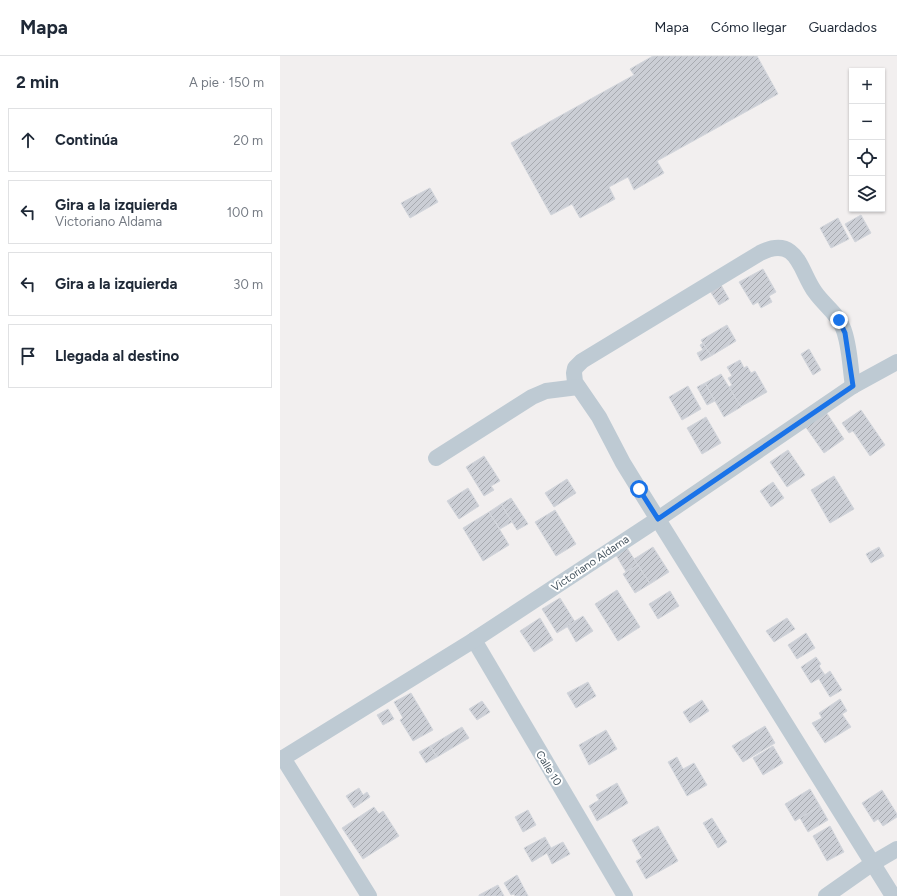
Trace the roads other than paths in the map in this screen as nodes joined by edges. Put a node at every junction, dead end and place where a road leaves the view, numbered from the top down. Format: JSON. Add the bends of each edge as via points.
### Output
{"nodes":[{"id":1,"x":897,"y":362,"type":"edge"},
{"id":2,"x":853,"y":386,"type":"junction"},
{"id":3,"x":578,"y":387,"type":"junction"},
{"id":4,"x":436,"y":458,"type":"dead end"},
{"id":5,"x":658,"y":519,"type":"junction"},
{"id":6,"x":474,"y":640,"type":"junction"},
{"id":7,"x":281,"y":759,"type":"edge"},
{"id":8,"x":897,"y":850,"type":"edge"},
{"id":9,"x":873,"y":863,"type":"junction"},
{"id":10,"x":368,"y":896,"type":"edge"},
{"id":11,"x":625,"y":896,"type":"edge"},
{"id":12,"x":826,"y":896,"type":"edge"},
{"id":13,"x":893,"y":896,"type":"edge"}],
"edges":[{"from":1,"to":2,"type":"street","name":"Victoriano Aldama"},
{"from":2,"to":3,"type":"street","via":[[845,333],[839,320],[815,292],[796,257],[785,249],[777,248],[760,253],[582,362],[575,368],[574,373]]},
{"from":2,"to":5,"type":"street","name":"Victoriano Aldama"},
{"from":3,"to":4,"type":"street","via":[[538,393]]},
{"from":3,"to":5,"type":"street","via":[[599,417],[623,463]]},
{"from":5,"to":6,"type":"street","name":"Victoriano Aldama"},
{"from":5,"to":9,"type":"street"},
{"from":6,"to":7,"type":"street","name":"Victoriano Aldama"},
{"from":6,"to":11,"type":"street","name":"Calle 10"},
{"from":7,"to":10,"type":"street"},
{"from":8,"to":9,"type":"street"},
{"from":9,"to":12,"type":"street"},
{"from":9,"to":13,"type":"street"}]}
